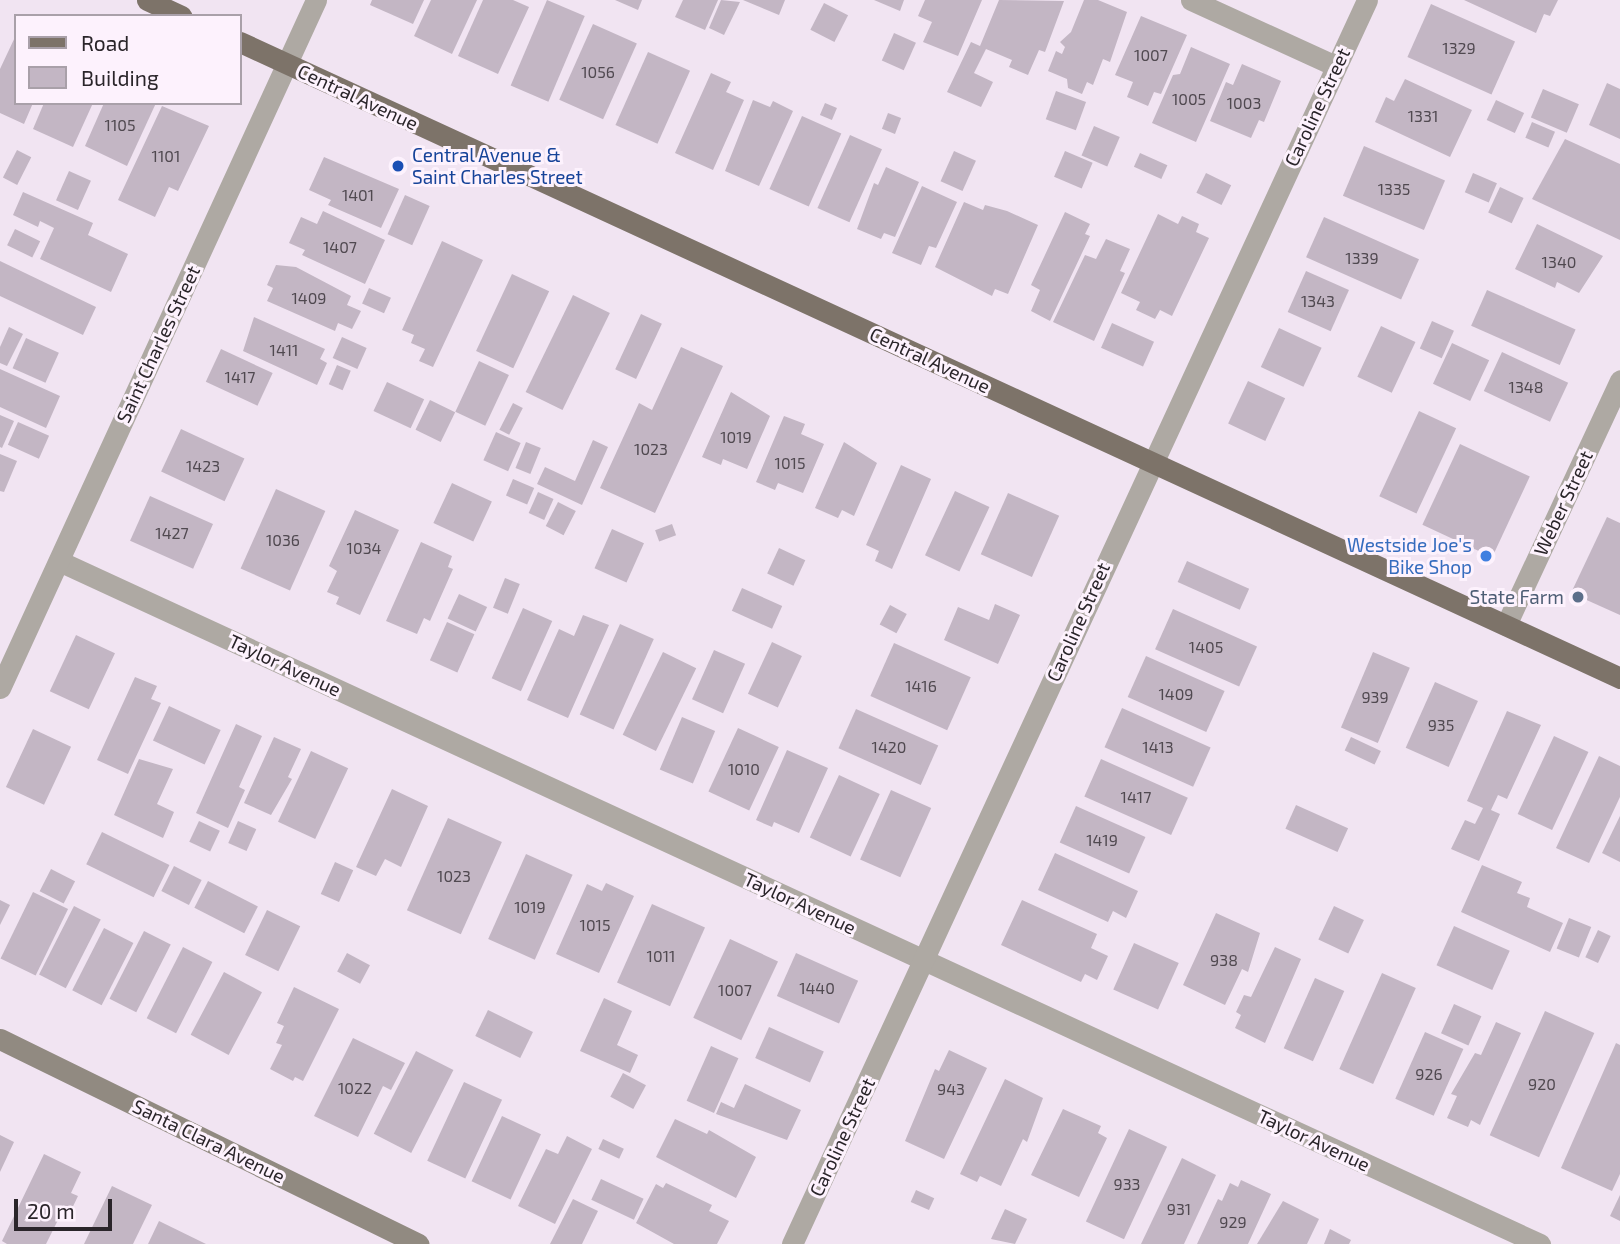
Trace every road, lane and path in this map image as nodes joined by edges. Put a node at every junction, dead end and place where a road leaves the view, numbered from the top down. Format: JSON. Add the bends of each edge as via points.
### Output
{"nodes":[{"id":1,"x":147,"y":0,"type":"edge"},
{"id":2,"x":316,"y":0,"type":"edge"},
{"id":3,"x":1192,"y":0,"type":"edge"},
{"id":4,"x":1367,"y":0,"type":"edge"},
{"id":5,"x":178,"y":14,"type":"edge"},
{"id":6,"x":242,"y":43,"type":"edge"},
{"id":7,"x":286,"y":64,"type":"junction"},
{"id":8,"x":1336,"y":66,"type":"junction"},
{"id":9,"x":1620,"y":380,"type":"edge"},
{"id":10,"x":1152,"y":461,"type":"junction"},
{"id":11,"x":59,"y":561,"type":"junction"},
{"id":12,"x":1506,"y":625,"type":"junction"},
{"id":13,"x":1620,"y":678,"type":"edge"},
{"id":14,"x":0,"y":688,"type":"edge"},
{"id":15,"x":924,"y":961,"type":"junction"},
{"id":16,"x":0,"y":1038,"type":"edge"},
{"id":17,"x":418,"y":1244,"type":"edge"},
{"id":18,"x":792,"y":1244,"type":"edge"},
{"id":19,"x":1540,"y":1244,"type":"edge"}],
"edges":[{"from":1,"to":5,"type":"main road"},
{"from":2,"to":7,"type":"street","name":"Saint Charles Street"},
{"from":3,"to":8,"type":"street"},
{"from":4,"to":8,"type":"street","name":"Caroline Street"},
{"from":6,"to":7,"type":"main road","name":"Central Avenue"},
{"from":7,"to":10,"type":"main road","name":"Central Avenue"},
{"from":7,"to":11,"type":"street","name":"Saint Charles Street"},
{"from":8,"to":10,"type":"street","name":"Caroline Street"},
{"from":9,"to":12,"type":"street","name":"Weber Street"},
{"from":10,"to":12,"type":"main road","name":"Central Avenue"},
{"from":10,"to":15,"type":"street","name":"Caroline Street"},
{"from":11,"to":14,"type":"street","name":"Saint Charles Street"},
{"from":11,"to":15,"type":"street","name":"Taylor Avenue"},
{"from":12,"to":13,"type":"main road","name":"Central Avenue"},
{"from":15,"to":18,"type":"street","name":"Caroline Street"},
{"from":15,"to":19,"type":"street","name":"Taylor Avenue"},
{"from":16,"to":17,"type":"street","name":"Santa Clara Avenue"}]}
